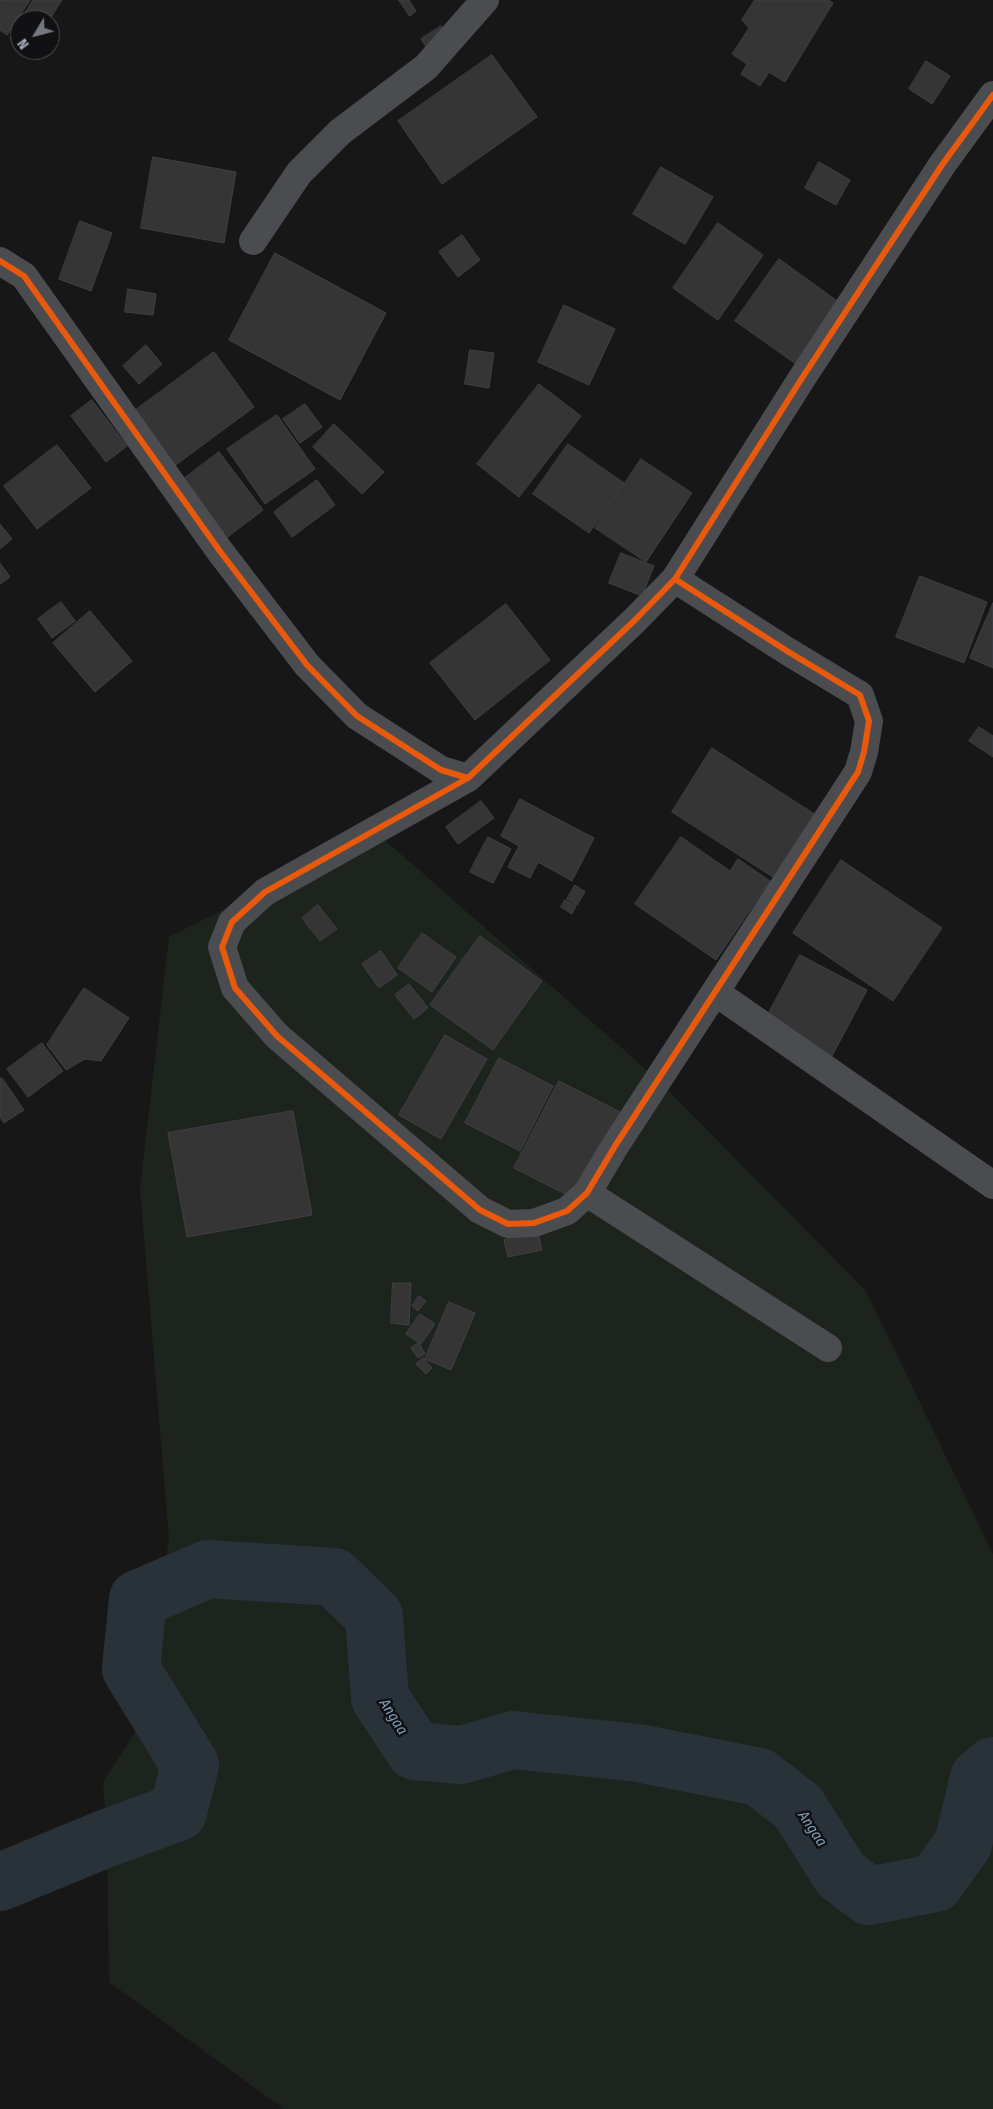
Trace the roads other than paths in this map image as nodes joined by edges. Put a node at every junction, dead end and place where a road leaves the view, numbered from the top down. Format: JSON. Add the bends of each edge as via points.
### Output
{"nodes":[{"id":1,"x":486,"y":0,"type":"edge"},
{"id":2,"x":993,"y":95,"type":"edge"},
{"id":3,"x":253,"y":241,"type":"dead end"},
{"id":4,"x":0,"y":261,"type":"edge"},
{"id":5,"x":675,"y":579,"type":"junction"},
{"id":6,"x":468,"y":778,"type":"junction"},
{"id":7,"x":716,"y":992,"type":"junction"},
{"id":8,"x":993,"y":1185,"type":"edge"},
{"id":9,"x":587,"y":1193,"type":"junction"},
{"id":10,"x":828,"y":1348,"type":"dead end"}],
"edges":[{"from":1,"to":3,"type":"street","via":[[426,67],[340,132],[300,173]]},
{"from":2,"to":5,"type":"street","via":[[931,181]]},
{"from":4,"to":6,"type":"street","via":[[24,276],[219,550],[306,664],[357,716],[441,770]]},
{"from":5,"to":6,"type":"street"},
{"from":5,"to":7,"type":"street","via":[[860,695],[869,721],[858,772]]},
{"from":6,"to":9,"type":"street","via":[[265,892],[232,922],[222,947],[235,988],[277,1036],[480,1210],[508,1224],[534,1223],[567,1210]]},
{"from":7,"to":8,"type":"street"},
{"from":7,"to":9,"type":"street"},
{"from":9,"to":10,"type":"street"}]}
